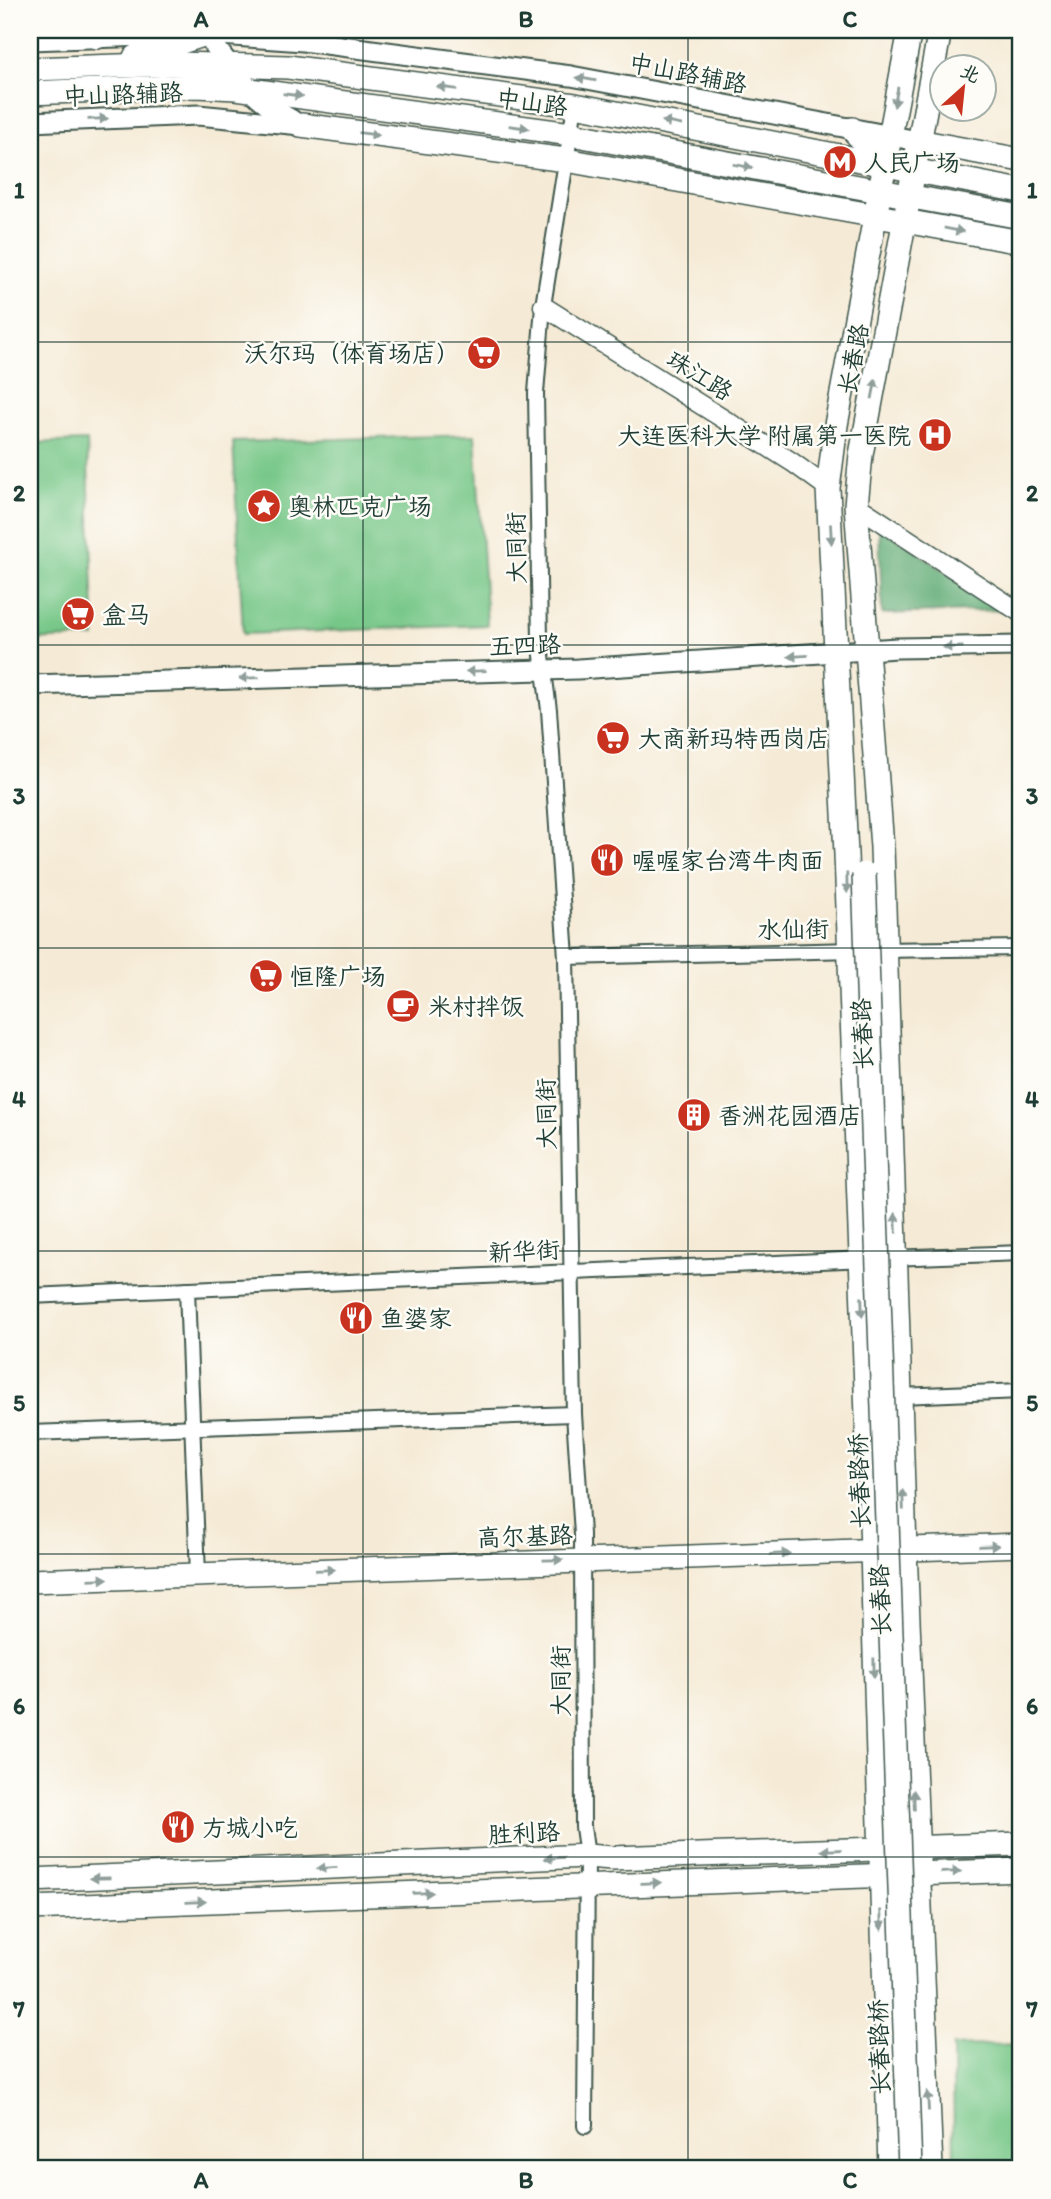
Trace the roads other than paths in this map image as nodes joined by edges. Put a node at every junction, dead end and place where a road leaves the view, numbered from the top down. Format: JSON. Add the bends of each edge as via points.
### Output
{"nodes":[{"id":1,"x":270,"y":30,"type":"edge"},
{"id":2,"x":909,"y":30,"type":"edge"},
{"id":3,"x":940,"y":30,"type":"edge"},
{"id":4,"x":205,"y":32,"type":"edge"},
{"id":5,"x":106,"y":34,"type":"edge"},
{"id":6,"x":30,"y":40,"type":"edge"},
{"id":7,"x":303,"y":41,"type":"junction"},
{"id":8,"x":228,"y":64,"type":"junction"},
{"id":9,"x":109,"y":66,"type":"junction"},
{"id":10,"x":30,"y":69,"type":"edge"},
{"id":11,"x":247,"y":89,"type":"junction"},
{"id":12,"x":30,"y":93,"type":"edge"},
{"id":13,"x":575,"y":105,"type":"junction"},
{"id":14,"x":30,"y":122,"type":"edge"},
{"id":15,"x":301,"y":125,"type":"junction"},
{"id":16,"x":852,"y":129,"type":"junction"},
{"id":17,"x":571,"y":134,"type":"junction"},
{"id":18,"x":888,"y":136,"type":"junction"},
{"id":19,"x":918,"y":141,"type":"junction"},
{"id":20,"x":566,"y":160,"type":"junction"},
{"id":21,"x":1021,"y":160,"type":"edge"},
{"id":22,"x":883,"y":164,"type":"junction"},
{"id":23,"x":914,"y":170,"type":"junction"},
{"id":24,"x":879,"y":191,"type":"junction"},
{"id":25,"x":1021,"y":191,"type":"edge"},
{"id":26,"x":909,"y":196,"type":"junction"},
{"id":27,"x":838,"y":210,"type":"junction"},
{"id":28,"x":874,"y":216,"type":"junction"},
{"id":29,"x":1021,"y":217,"type":"edge"},
{"id":30,"x":905,"y":221,"type":"junction"},
{"id":31,"x":1021,"y":242,"type":"edge"},
{"id":32,"x":543,"y":306,"type":"junction"},
{"id":33,"x":828,"y":488,"type":"junction"},
{"id":34,"x":856,"y":505,"type":"junction"},
{"id":35,"x":1021,"y":613,"type":"edge"},
{"id":36,"x":1021,"y":646,"type":"edge"},
{"id":37,"x":866,"y":652,"type":"junction"},
{"id":38,"x":836,"y":653,"type":"junction"},
{"id":39,"x":544,"y":669,"type":"junction"},
{"id":40,"x":30,"y":685,"type":"edge"},
{"id":41,"x":876,"y":784,"type":"junction"},
{"id":42,"x":843,"y":786,"type":"junction"},
{"id":43,"x":864,"y":874,"type":"junction"},
{"id":44,"x":1021,"y":948,"type":"edge"},
{"id":45,"x":885,"y":949,"type":"junction"},
{"id":46,"x":848,"y":950,"type":"junction"},
{"id":47,"x":566,"y":957,"type":"junction"},
{"id":48,"x":1021,"y":1253,"type":"edge"},
{"id":49,"x":897,"y":1258,"type":"junction"},
{"id":50,"x":860,"y":1259,"type":"junction"},
{"id":51,"x":570,"y":1272,"type":"junction"},
{"id":52,"x":187,"y":1289,"type":"junction"},
{"id":53,"x":30,"y":1296,"type":"edge"},
{"id":54,"x":1021,"y":1391,"type":"edge"},
{"id":55,"x":900,"y":1396,"type":"junction"},
{"id":56,"x":574,"y":1414,"type":"junction"},
{"id":57,"x":192,"y":1427,"type":"junction"},
{"id":58,"x":30,"y":1433,"type":"edge"},
{"id":59,"x":1021,"y":1545,"type":"edge"},
{"id":60,"x":905,"y":1549,"type":"junction"},
{"id":61,"x":872,"y":1550,"type":"junction"},
{"id":62,"x":582,"y":1561,"type":"junction"},
{"id":63,"x":198,"y":1575,"type":"junction"},
{"id":64,"x":30,"y":1581,"type":"edge"},
{"id":65,"x":1021,"y":1844,"type":"edge"},
{"id":66,"x":878,"y":1848,"type":"junction"},
{"id":67,"x":916,"y":1848,"type":"junction"},
{"id":68,"x":587,"y":1856,"type":"junction"},
{"id":69,"x":1021,"y":1870,"type":"edge"},
{"id":70,"x":917,"y":1873,"type":"junction"},
{"id":71,"x":879,"y":1875,"type":"junction"},
{"id":72,"x":30,"y":1880,"type":"edge"},
{"id":73,"x":587,"y":1885,"type":"junction"},
{"id":74,"x":30,"y":1908,"type":"edge"},
{"id":75,"x":585,"y":2126,"type":"dead end"},
{"id":76,"x":890,"y":2169,"type":"edge"},
{"id":77,"x":910,"y":2169,"type":"edge"},
{"id":78,"x":931,"y":2169,"type":"edge"}],
"edges":[{"from":1,"to":7,"type":"main road"},
{"from":2,"to":18,"type":"main road","name":"长春路","one_way":true},
{"from":3,"to":19,"type":"main road","name":"长春路"},
{"from":4,"to":5,"type":"main road","name":"中山路辅路"},
{"from":4,"to":7,"type":"main road","name":"中山路辅路"},
{"from":4,"to":8,"type":"main road"},
{"from":4,"to":9,"type":"main road"},
{"from":5,"to":6,"type":"main road","name":"中山路辅路"},
{"from":16,"to":7,"type":"main road","name":"中山路辅路","one_way":true,"via":[[571,76]]},
{"from":8,"to":9,"type":"main road","name":"中山路"},
{"from":8,"to":11,"type":"main road"},
{"from":13,"to":8,"type":"main road","name":"中山路","one_way":true,"via":[[288,67]]},
{"from":9,"to":10,"type":"main road","name":"中山路"},
{"from":11,"to":12,"type":"main road","name":"中山路","via":[[197,86]]},
{"from":11,"to":15,"type":"main road","via":[[272,110]]},
{"from":11,"to":17,"type":"main road","name":"中山路","one_way":true},
{"from":13,"to":17,"type":"street","name":"大同街"},
{"from":22,"to":13,"type":"main road","name":"中山路","one_way":true},
{"from":14,"to":15,"type":"main road","name":"中山路辅路","one_way":true,"via":[[198,115]]},
{"from":15,"to":20,"type":"main road","one_way":true},
{"from":16,"to":18,"type":"main road","name":"中山路辅路"},
{"from":16,"to":22,"type":"main road"},
{"from":17,"to":20,"type":"street","name":"大同街"},
{"from":17,"to":24,"type":"main road","name":"中山路","one_way":true},
{"from":18,"to":19,"type":"main road","name":"中山路辅路"},
{"from":18,"to":22,"type":"main road","name":"长春路"},
{"from":19,"to":21,"type":"main road"},
{"from":19,"to":23,"type":"main road","name":"长春路"},
{"from":20,"to":27,"type":"main road"},
{"from":20,"to":32,"type":"street","name":"大同街"},
{"from":22,"to":23,"type":"main road","name":"中山路"},
{"from":22,"to":24,"type":"main road","name":"长春路"},
{"from":23,"to":25,"type":"main road","name":"中山路"},
{"from":23,"to":26,"type":"main road","name":"长春路"},
{"from":24,"to":26,"type":"main road","name":"中山路"},
{"from":24,"to":27,"type":"main road"},
{"from":24,"to":28,"type":"main road","name":"长春路"},
{"from":26,"to":29,"type":"main road","name":"中山路"},
{"from":26,"to":30,"type":"main road","name":"长春路"},
{"from":27,"to":28,"type":"main road"},
{"from":28,"to":30,"type":"main road"},
{"from":28,"to":33,"type":"main road","name":"长春路"},
{"from":30,"to":31,"type":"main road","one_way":true},
{"from":34,"to":30,"type":"main road","name":"长春路","one_way":true,"via":[[861,455]]},
{"from":32,"to":33,"type":"street","name":"珠江路"},
{"from":32,"to":39,"type":"street","name":"大同街","via":[[536,393]]},
{"from":33,"to":38,"type":"main road","name":"长春路","one_way":true},
{"from":34,"to":35,"type":"street"},
{"from":34,"to":37,"type":"main road","name":"长春路"},
{"from":36,"to":37,"type":"main road","name":"五四路","one_way":true},
{"from":37,"to":38,"type":"main road","name":"五四路"},
{"from":37,"to":41,"type":"main road","name":"长春路"},
{"from":38,"to":39,"type":"main road","name":"五四路","one_way":true},
{"from":38,"to":42,"type":"main road","name":"长春路"},
{"from":39,"to":40,"type":"main road","name":"五四路","one_way":true},
{"from":39,"to":47,"type":"street","name":"大同街"},
{"from":41,"to":43,"type":"main road"},
{"from":41,"to":45,"type":"main road","name":"长春路"},
{"from":42,"to":43,"type":"main road"},
{"from":42,"to":46,"type":"main road","name":"长春路","one_way":true},
{"from":43,"to":77,"type":"main road","name":"长春路桥","bridge":true},
{"from":44,"to":45,"type":"street","name":"水仙街"},
{"from":45,"to":46,"type":"street","name":"水仙街"},
{"from":49,"to":45,"type":"main road","name":"长春路","one_way":true},
{"from":46,"to":47,"type":"street","name":"水仙街"},
{"from":46,"to":50,"type":"main road","name":"长春路"},
{"from":47,"to":51,"type":"street","name":"大同街"},
{"from":48,"to":49,"type":"street","name":"新华街"},
{"from":49,"to":50,"type":"street","name":"新华街"},
{"from":49,"to":55,"type":"main road","name":"长春路"},
{"from":50,"to":51,"type":"street","name":"新华街"},
{"from":50,"to":61,"type":"main road","name":"长春路","one_way":true},
{"from":51,"to":52,"type":"street","name":"新华街"},
{"from":51,"to":56,"type":"street","name":"大同街"},
{"from":52,"to":53,"type":"street","name":"新华街"},
{"from":52,"to":57,"type":"street"},
{"from":54,"to":55,"type":"street"},
{"from":60,"to":55,"type":"main road","name":"长春路","one_way":true},
{"from":56,"to":57,"type":"street"},
{"from":56,"to":62,"type":"street","name":"大同街"},
{"from":57,"to":58,"type":"street"},
{"from":57,"to":63,"type":"street"},
{"from":60,"to":59,"type":"main road","name":"高尔基路","one_way":true},
{"from":60,"to":61,"type":"main road","name":"高尔基路"},
{"from":67,"to":60,"type":"main road","name":"长春路","one_way":true},
{"from":62,"to":61,"type":"main road","name":"高尔基路","one_way":true},
{"from":61,"to":66,"type":"main road","name":"长春路","one_way":true},
{"from":63,"to":62,"type":"main road","name":"高尔基路","one_way":true},
{"from":62,"to":68,"type":"street","name":"大同街","via":[[583,1827]]},
{"from":64,"to":63,"type":"main road","name":"高尔基路","one_way":true},
{"from":65,"to":67,"type":"main road","name":"胜利路"},
{"from":66,"to":67,"type":"main road","name":"胜利路"},
{"from":66,"to":68,"type":"main road","name":"胜利路","one_way":true},
{"from":66,"to":71,"type":"main road","name":"长春路"},
{"from":67,"to":70,"type":"main road","name":"长春路"},
{"from":68,"to":72,"type":"main road","name":"胜利路","one_way":true},
{"from":68,"to":73,"type":"street","name":"大同街"},
{"from":70,"to":69,"type":"main road","one_way":true},
{"from":70,"to":71,"type":"main road"},
{"from":78,"to":70,"type":"main road","name":"长春路","one_way":true},
{"from":73,"to":71,"type":"main road","one_way":true},
{"from":71,"to":76,"type":"main road","name":"长春路","one_way":true},
{"from":74,"to":73,"type":"main road","one_way":true},
{"from":73,"to":75,"type":"street","name":"大同街"}]}
